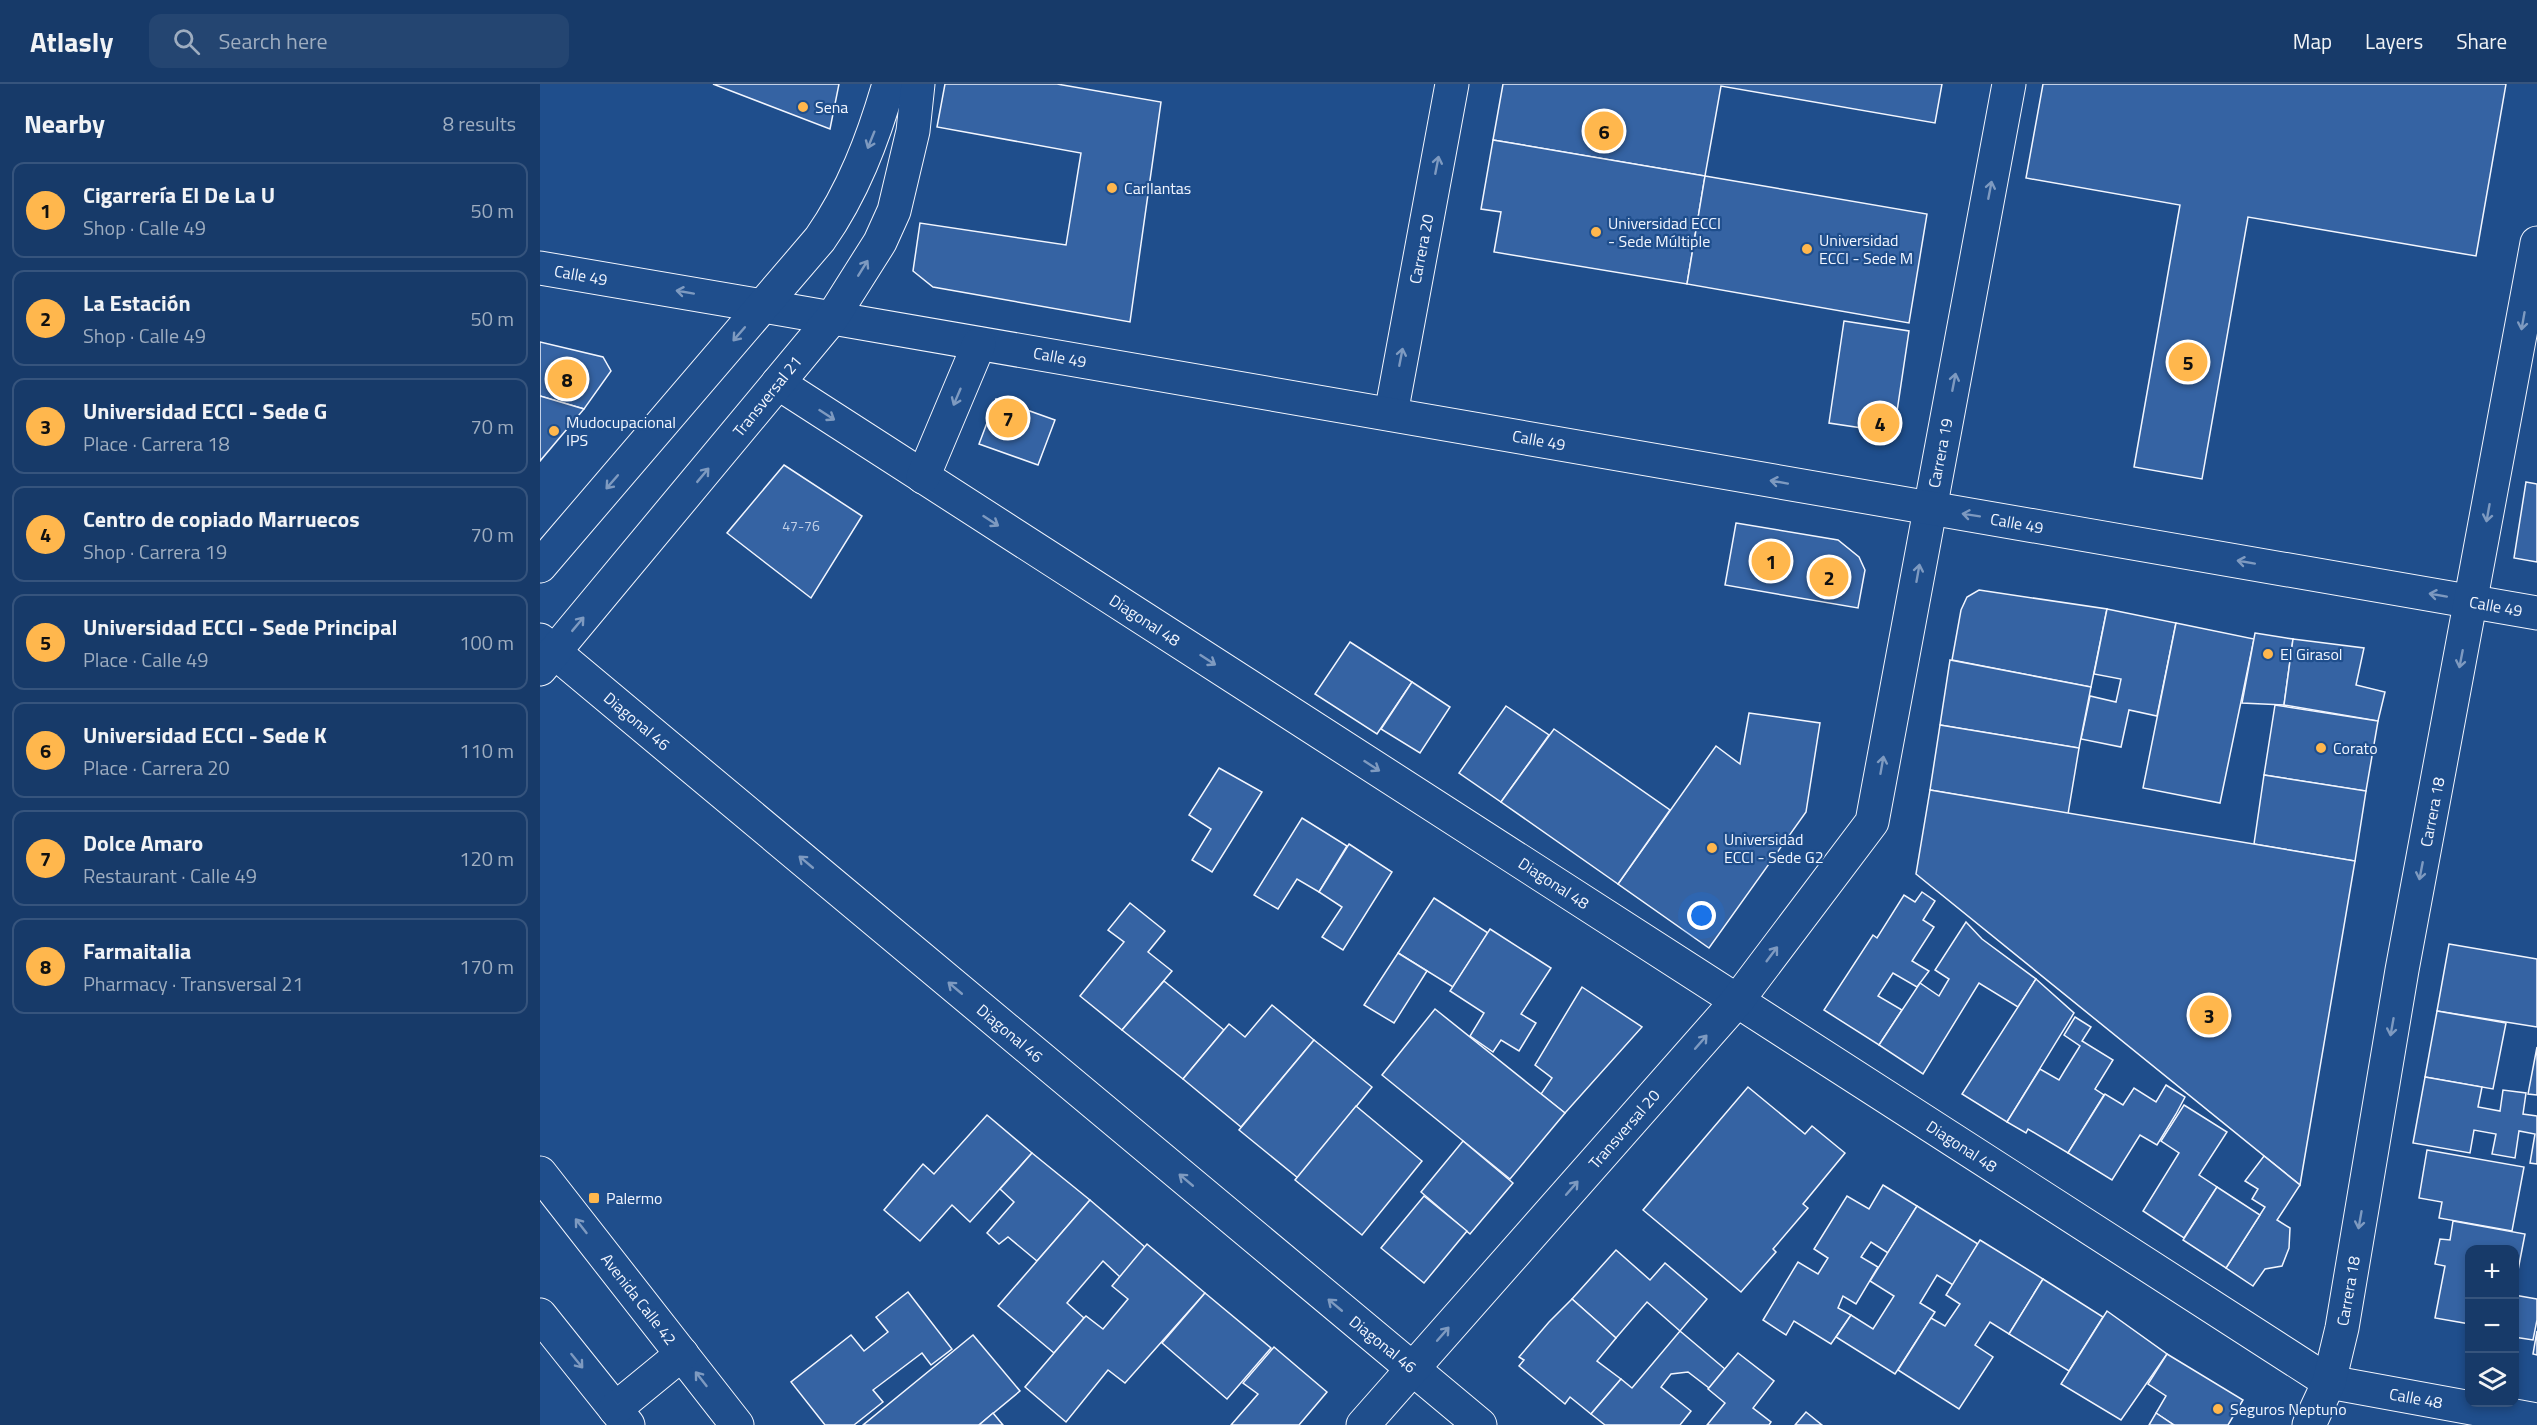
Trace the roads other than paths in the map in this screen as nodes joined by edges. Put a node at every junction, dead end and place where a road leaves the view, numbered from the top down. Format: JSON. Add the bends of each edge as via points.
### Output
{"nodes":[{"id":1,"x":889,"y":84,"type":"edge"},
{"id":2,"x":918,"y":84,"type":"edge"},
{"id":3,"x":1452,"y":84,"type":"edge"},
{"id":4,"x":2009,"y":84,"type":"edge"},
{"id":5,"x":2537,"y":243,"type":"edge"},
{"id":6,"x":540,"y":268,"type":"edge"},
{"id":7,"x":763,"y":306,"type":"junction"},
{"id":8,"x":832,"y":318,"type":"junction"},
{"id":9,"x":979,"y":344,"type":"junction"},
{"id":10,"x":778,"y":384,"type":"junction"},
{"id":11,"x":1390,"y":414,"type":"junction"},
{"id":12,"x":923,"y":477,"type":"junction"},
{"id":13,"x":1930,"y":508,"type":"junction"},
{"id":14,"x":540,"y":566,"type":"edge"},
{"id":15,"x":2472,"y":601,"type":"junction"},
{"id":16,"x":2537,"y":613,"type":"edge"},
{"id":17,"x":545,"y":654,"type":"edge"},
{"id":18,"x":1872,"y":822,"type":"joint"},
{"id":19,"x":1737,"y":1000,"type":"junction"},
{"id":20,"x":540,"y":1173,"type":"edge"},
{"id":21,"x":540,"y":1315,"type":"edge"},
{"id":22,"x":682,"y":1354,"type":"junction"},
{"id":23,"x":1413,"y":1368,"type":"junction"},
{"id":24,"x":2329,"y":1382,"type":"junction"},
{"id":25,"x":621,"y":1417,"type":"edge"},
{"id":26,"x":2537,"y":1420,"type":"edge"},
{"id":27,"x":737,"y":1425,"type":"edge"},
{"id":28,"x":1362,"y":1425,"type":"edge"},
{"id":29,"x":1480,"y":1425,"type":"edge"},
{"id":30,"x":2309,"y":1425,"type":"edge"}],
"edges":[{"from":1,"to":7,"type":"street","one_way":true,"via":[[870,144],[836,217]]},
{"from":8,"to":2,"type":"street","name":"Transversal 21","one_way":true,"via":[[880,242],[894,211],[913,131]]},
{"from":11,"to":3,"type":"street","name":"Carrera 20","one_way":true},
{"from":13,"to":4,"type":"street","name":"Carrera 19","one_way":true},
{"from":5,"to":15,"type":"street","name":"Carrera 18","one_way":true},
{"from":7,"to":6,"type":"street","name":"Calle 49","one_way":true},
{"from":7,"to":8,"type":"street","name":"Calle 49"},
{"from":7,"to":14,"type":"street","one_way":true},
{"from":8,"to":9,"type":"street","name":"Calle 49"},
{"from":8,"to":10,"type":"street","name":"Transversal 21"},
{"from":9,"to":11,"type":"street","name":"Calle 49"},
{"from":9,"to":12,"type":"street","one_way":true},
{"from":10,"to":12,"type":"street","name":"Diagonal 48","one_way":true},
{"from":17,"to":10,"type":"street","name":"Transversal 21","one_way":true},
{"from":13,"to":11,"type":"street","name":"Calle 49","one_way":true},
{"from":12,"to":19,"type":"street","name":"Diagonal 48","one_way":true},
{"from":15,"to":13,"type":"street","name":"Calle 49","one_way":true},
{"from":18,"to":13,"type":"street","name":"Carrera 19","one_way":true},
{"from":15,"to":16,"type":"street","name":"Calle 49"},
{"from":15,"to":24,"type":"street","name":"Carrera 18","one_way":true,"via":[[2402,970],[2342,1328]]},
{"from":23,"to":17,"type":"street","name":"Diagonal 46","one_way":true},
{"from":19,"to":18,"type":"street","name":"Transversal 20","one_way":true},
{"from":23,"to":19,"type":"street","name":"Transversal 20","one_way":true},
{"from":19,"to":24,"type":"street","name":"Diagonal 48"},
{"from":22,"to":20,"type":"street","name":"Avenida Calle 42","one_way":true},
{"from":21,"to":25,"type":"street","one_way":true},
{"from":22,"to":25,"type":"street"},
{"from":27,"to":22,"type":"street","name":"Avenida Calle 42","one_way":true},
{"from":23,"to":28,"type":"street","name":"Transversal 20"},
{"from":23,"to":29,"type":"street","name":"Diagonal 46"},
{"from":24,"to":26,"type":"street","name":"Calle 48"},
{"from":24,"to":30,"type":"street","name":"Carrera 18"}]}
